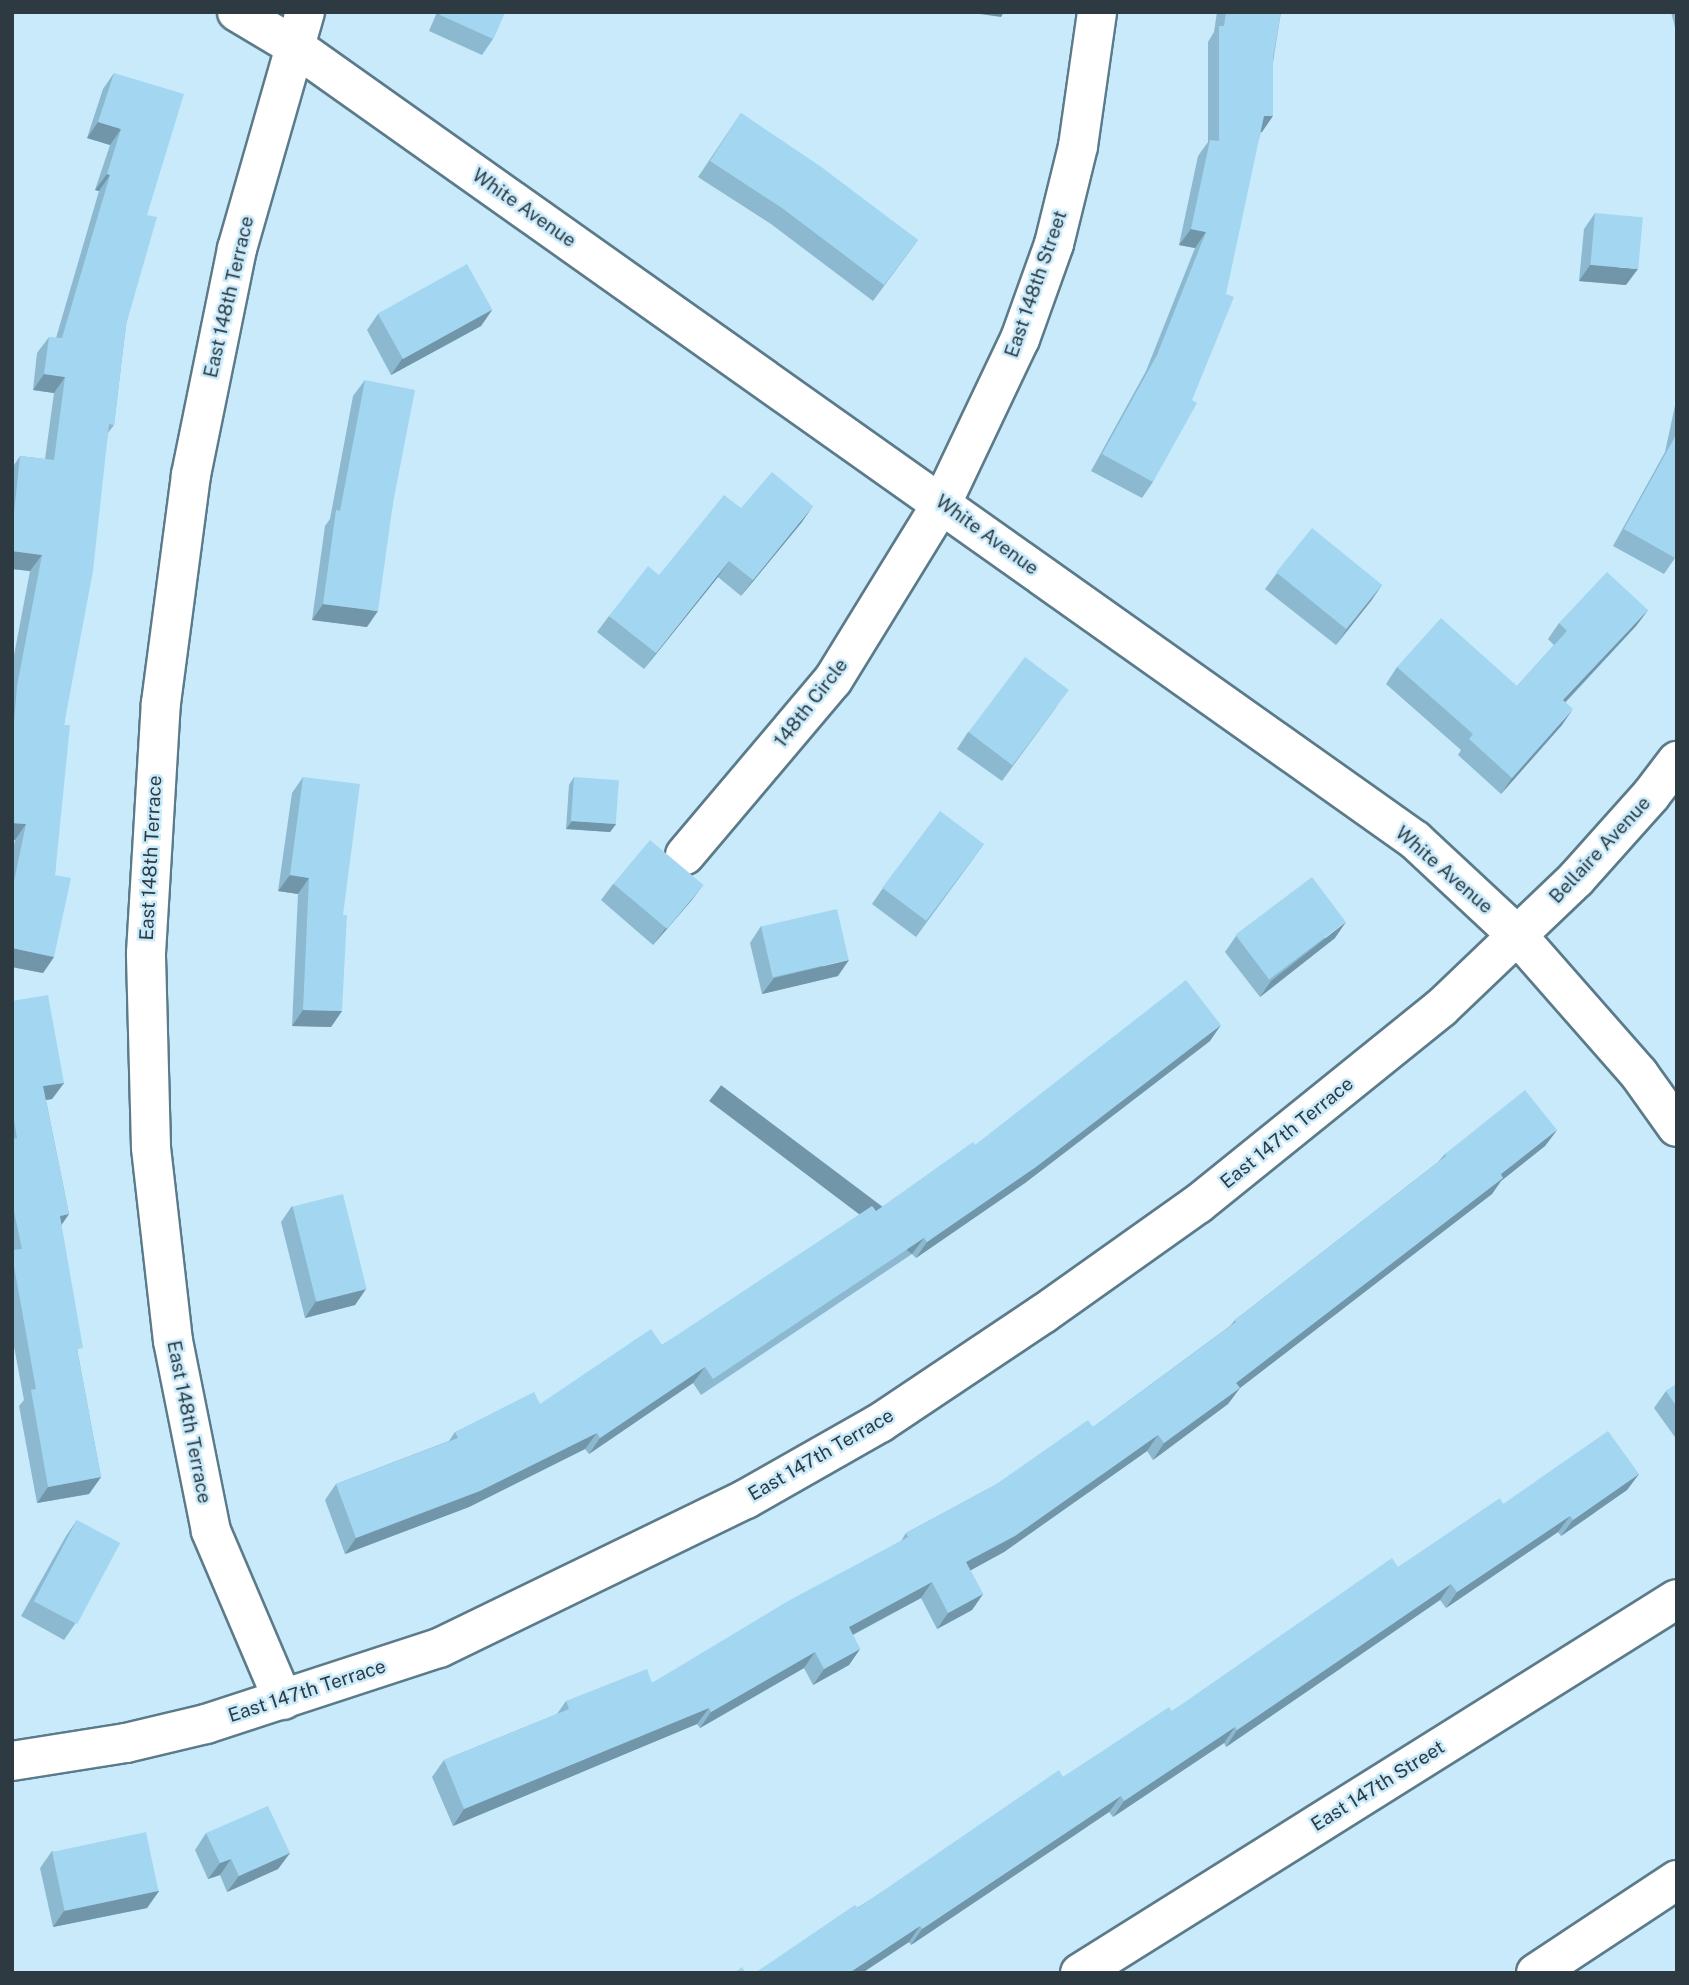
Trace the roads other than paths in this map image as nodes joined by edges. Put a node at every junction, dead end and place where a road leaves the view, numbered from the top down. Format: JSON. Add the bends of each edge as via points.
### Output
{"nodes":[{"id":1,"x":237,"y":12,"type":"edge"},
{"id":2,"x":1097,"y":12,"type":"edge"},
{"id":3,"x":299,"y":29,"type":"edge"},
{"id":4,"x":942,"y":502,"type":"junction"},
{"id":5,"x":1677,"y":761,"type":"edge"},
{"id":6,"x":685,"y":855,"type":"dead end"},
{"id":7,"x":1517,"y":935,"type":"junction"},
{"id":8,"x":1677,"y":1127,"type":"edge"},
{"id":9,"x":1677,"y":1599,"type":"edge"},
{"id":10,"x":283,"y":1700,"type":"junction"},
{"id":11,"x":12,"y":1761,"type":"edge"},
{"id":12,"x":1677,"y":1880,"type":"edge"},
{"id":13,"x":1080,"y":1973,"type":"edge"},
{"id":14,"x":1536,"y":1973,"type":"edge"}],
"edges":[{"from":1,"to":3,"type":"street","name":"White Avenue"},
{"from":2,"to":4,"type":"street","name":"East 148th Street","via":[[1078,146],[1054,244],[1020,339]]},
{"from":3,"to":4,"type":"street","name":"White Avenue"},
{"from":3,"to":10,"type":"street","name":"East 148th Terrace","via":[[237,249],[191,475],[161,703],[146,953],[151,1147],[173,1341],[211,1531]]},
{"from":4,"to":6,"type":"street","name":"148th Circle","via":[[833,680]]},
{"from":4,"to":7,"type":"street","name":"White Avenue","via":[[1415,840]]},
{"from":5,"to":7,"type":"street","name":"Bellaire Avenue","via":[[1576,879]]},
{"from":7,"to":8,"type":"street","name":"White Avenue","via":[[1639,1074]]},
{"from":7,"to":10,"type":"street","name":"East 147th Terrace","via":[[1441,1008],[1198,1204],[880,1423],[746,1499],[439,1648]]},
{"from":9,"to":13,"type":"street","name":"East 147th Street"},
{"from":10,"to":11,"type":"street","name":"East 147th Terrace","via":[[126,1743]]},
{"from":12,"to":14,"type":"street"}]}
